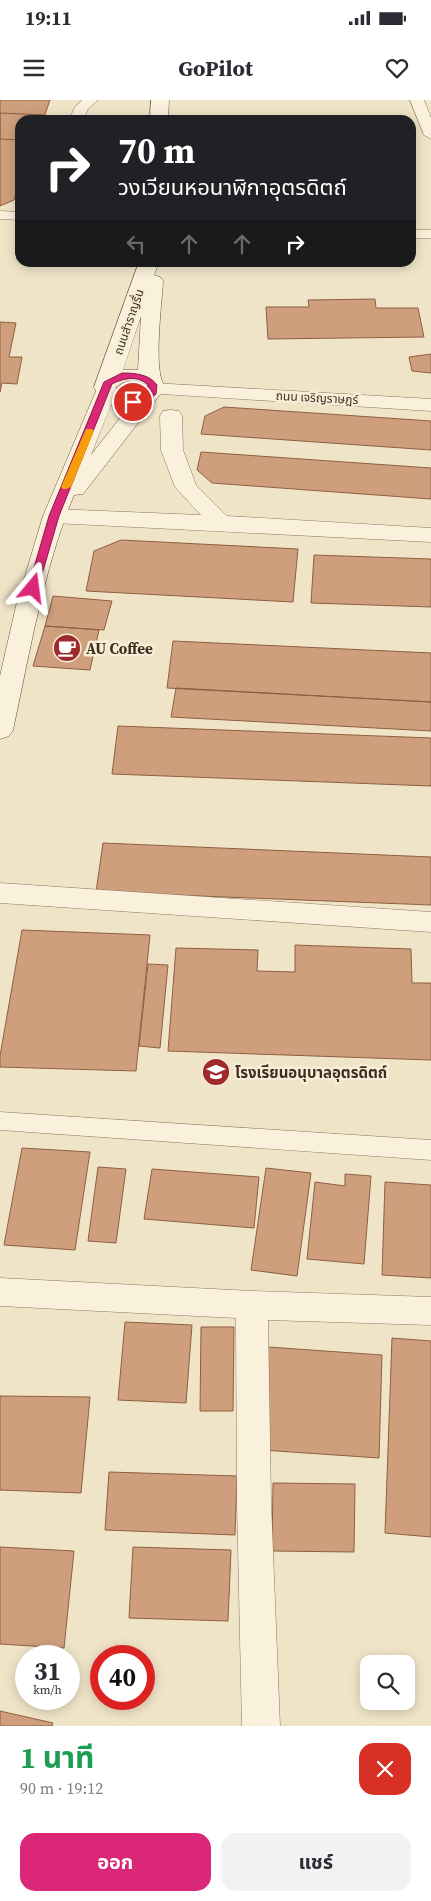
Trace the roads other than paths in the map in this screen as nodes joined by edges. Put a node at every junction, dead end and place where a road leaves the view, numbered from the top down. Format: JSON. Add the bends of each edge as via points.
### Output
{"nodes":[{"id":1,"x":91,"y":100,"type":"edge"},
{"id":2,"x":160,"y":100,"type":"edge"},
{"id":3,"x":417,"y":100,"type":"edge"},
{"id":4,"x":78,"y":115,"type":"edge"},
{"id":5,"x":159,"y":115,"type":"edge"},
{"id":6,"x":431,"y":135,"type":"edge"},
{"id":7,"x":0,"y":215,"type":"edge"},
{"id":8,"x":15,"y":216,"type":"edge"},
{"id":9,"x":416,"y":234,"type":"edge"},
{"id":10,"x":431,"y":234,"type":"edge"},
{"id":11,"x":147,"y":267,"type":"edge"},
{"id":12,"x":154,"y":267,"type":"edge"},
{"id":13,"x":107,"y":387,"type":"junction"},
{"id":14,"x":150,"y":389,"type":"junction"},
{"id":15,"x":204,"y":392,"type":"junction"},
{"id":16,"x":431,"y":405,"type":"edge"},
{"id":17,"x":171,"y":416,"type":"junction"},
{"id":18,"x":54,"y":516,"type":"junction"},
{"id":19,"x":221,"y":523,"type":"junction"},
{"id":20,"x":431,"y":536,"type":"edge"},
{"id":21,"x":0,"y":730,"type":"edge"},
{"id":22,"x":0,"y":893,"type":"edge"},
{"id":23,"x":431,"y":922,"type":"edge"},
{"id":24,"x":0,"y":1121,"type":"edge"},
{"id":25,"x":431,"y":1150,"type":"edge"},
{"id":26,"x":0,"y":1292,"type":"edge"},
{"id":27,"x":252,"y":1305,"type":"junction"},
{"id":28,"x":431,"y":1311,"type":"edge"},
{"id":29,"x":261,"y":1726,"type":"edge"}],
"edges":[{"from":1,"to":4,"type":"lane"},
{"from":2,"to":5,"type":"street"},
{"from":3,"to":6,"type":"lane"},
{"from":7,"to":8,"type":"lane"},
{"from":9,"to":10,"type":"lane"},
{"from":11,"to":13,"type":"street","name":"ถนนสำราญรื่น"},
{"from":12,"to":14,"type":"street","name":"ถนนสำราญรื่น","via":[[148,358]]},
{"from":13,"to":14,"type":"street","name":"ถนน เจริญราษฎร์","via":[[122,376],[134,375]]},
{"from":13,"to":18,"type":"street","name":"ถนนสำราญรื่น"},
{"from":14,"to":15,"type":"street","name":"ถนน เจริญราษฎร์"},
{"from":14,"to":17,"type":"street"},
{"from":14,"to":18,"type":"street"},
{"from":15,"to":16,"type":"street","name":"ถนน เจริญราษฎร์"},
{"from":15,"to":17,"type":"street"},
{"from":17,"to":19,"type":"street","via":[[172,450],[186,487]]},
{"from":18,"to":19,"type":"street"},
{"from":18,"to":21,"type":"street","name":"ถนนสำราญรื่น","via":[[28,606]]},
{"from":19,"to":20,"type":"street"},
{"from":22,"to":23,"type":"street"},
{"from":24,"to":25,"type":"lane"},
{"from":26,"to":27,"type":"street"},
{"from":27,"to":28,"type":"street"},
{"from":27,"to":29,"type":"street"}]}
